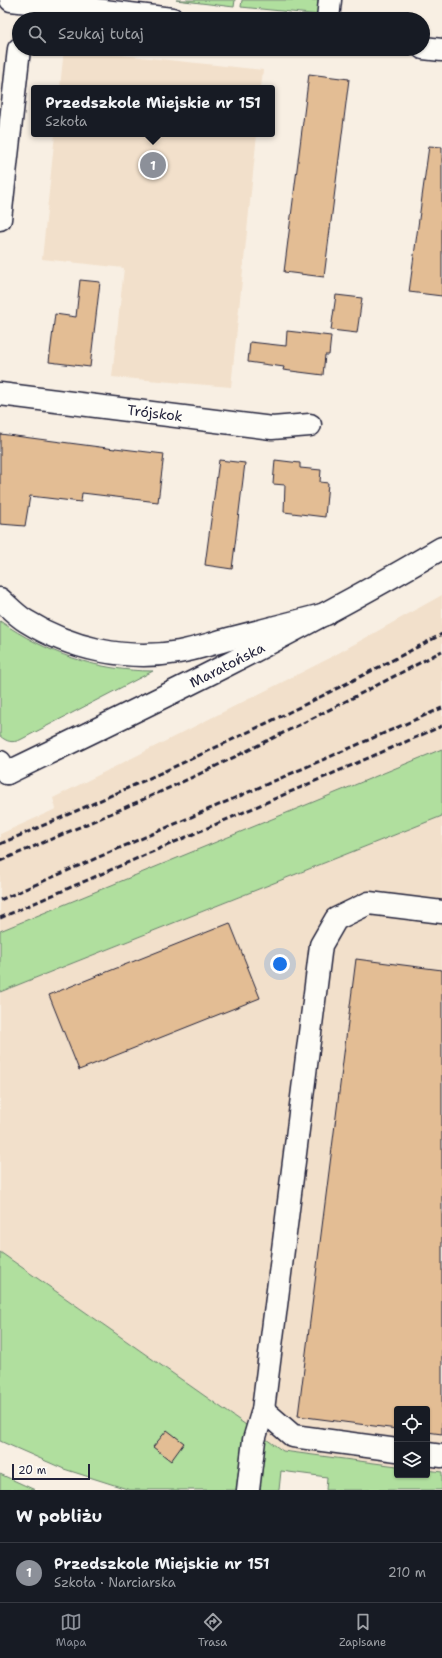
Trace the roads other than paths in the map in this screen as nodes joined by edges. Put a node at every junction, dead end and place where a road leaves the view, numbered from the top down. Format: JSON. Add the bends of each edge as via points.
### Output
{"nodes":[{"id":1,"x":330,"y":0,"type":"edge"},
{"id":2,"x":20,"y":5,"type":"edge"},
{"id":3,"x":125,"y":7,"type":"edge"},
{"id":4,"x":145,"y":12,"type":"edge"},
{"id":5,"x":329,"y":12,"type":"edge"},
{"id":6,"x":430,"y":49,"type":"edge"},
{"id":7,"x":442,"y":50,"type":"edge"},
{"id":8,"x":18,"y":56,"type":"edge"},
{"id":9,"x":0,"y":219,"type":"edge"},
{"id":10,"x":0,"y":394,"type":"edge"},
{"id":11,"x":310,"y":425,"type":"dead end"},
{"id":12,"x":442,"y":548,"type":"edge"},
{"id":13,"x":0,"y":599,"type":"edge"},
{"id":14,"x":326,"y":614,"type":"junction"},
{"id":15,"x":3,"y":768,"type":"edge"},
{"id":16,"x":442,"y":912,"type":"edge"},
{"id":17,"x":263,"y":1410,"type":"junction"},
{"id":18,"x":394,"y":1450,"type":"edge"},
{"id":19,"x":430,"y":1454,"type":"edge"},
{"id":20,"x":442,"y":1456,"type":"edge"},
{"id":21,"x":248,"y":1490,"type":"edge"}],
"edges":[{"from":1,"to":5,"type":"street"},
{"from":2,"to":3,"type":"street"},
{"from":3,"to":4,"type":"street"},
{"from":6,"to":7,"type":"street"},
{"from":8,"to":9,"type":"street"},
{"from":10,"to":11,"type":"street","name":"Trójskok","via":[[272,428]]},
{"from":12,"to":14,"type":"street","name":"Maratońska"},
{"from":13,"to":14,"type":"street","via":[[24,620],[54,637],[87,648],[118,654],[180,652]]},
{"from":14,"to":15,"type":"street","name":"Maratońska","via":[[164,697]]},
{"from":16,"to":17,"type":"street","via":[[369,903],[336,919],[321,946]]},
{"from":17,"to":18,"type":"street","via":[[292,1436]]},
{"from":17,"to":21,"type":"street","via":[[254,1440]]},
{"from":19,"to":20,"type":"street"}]}
